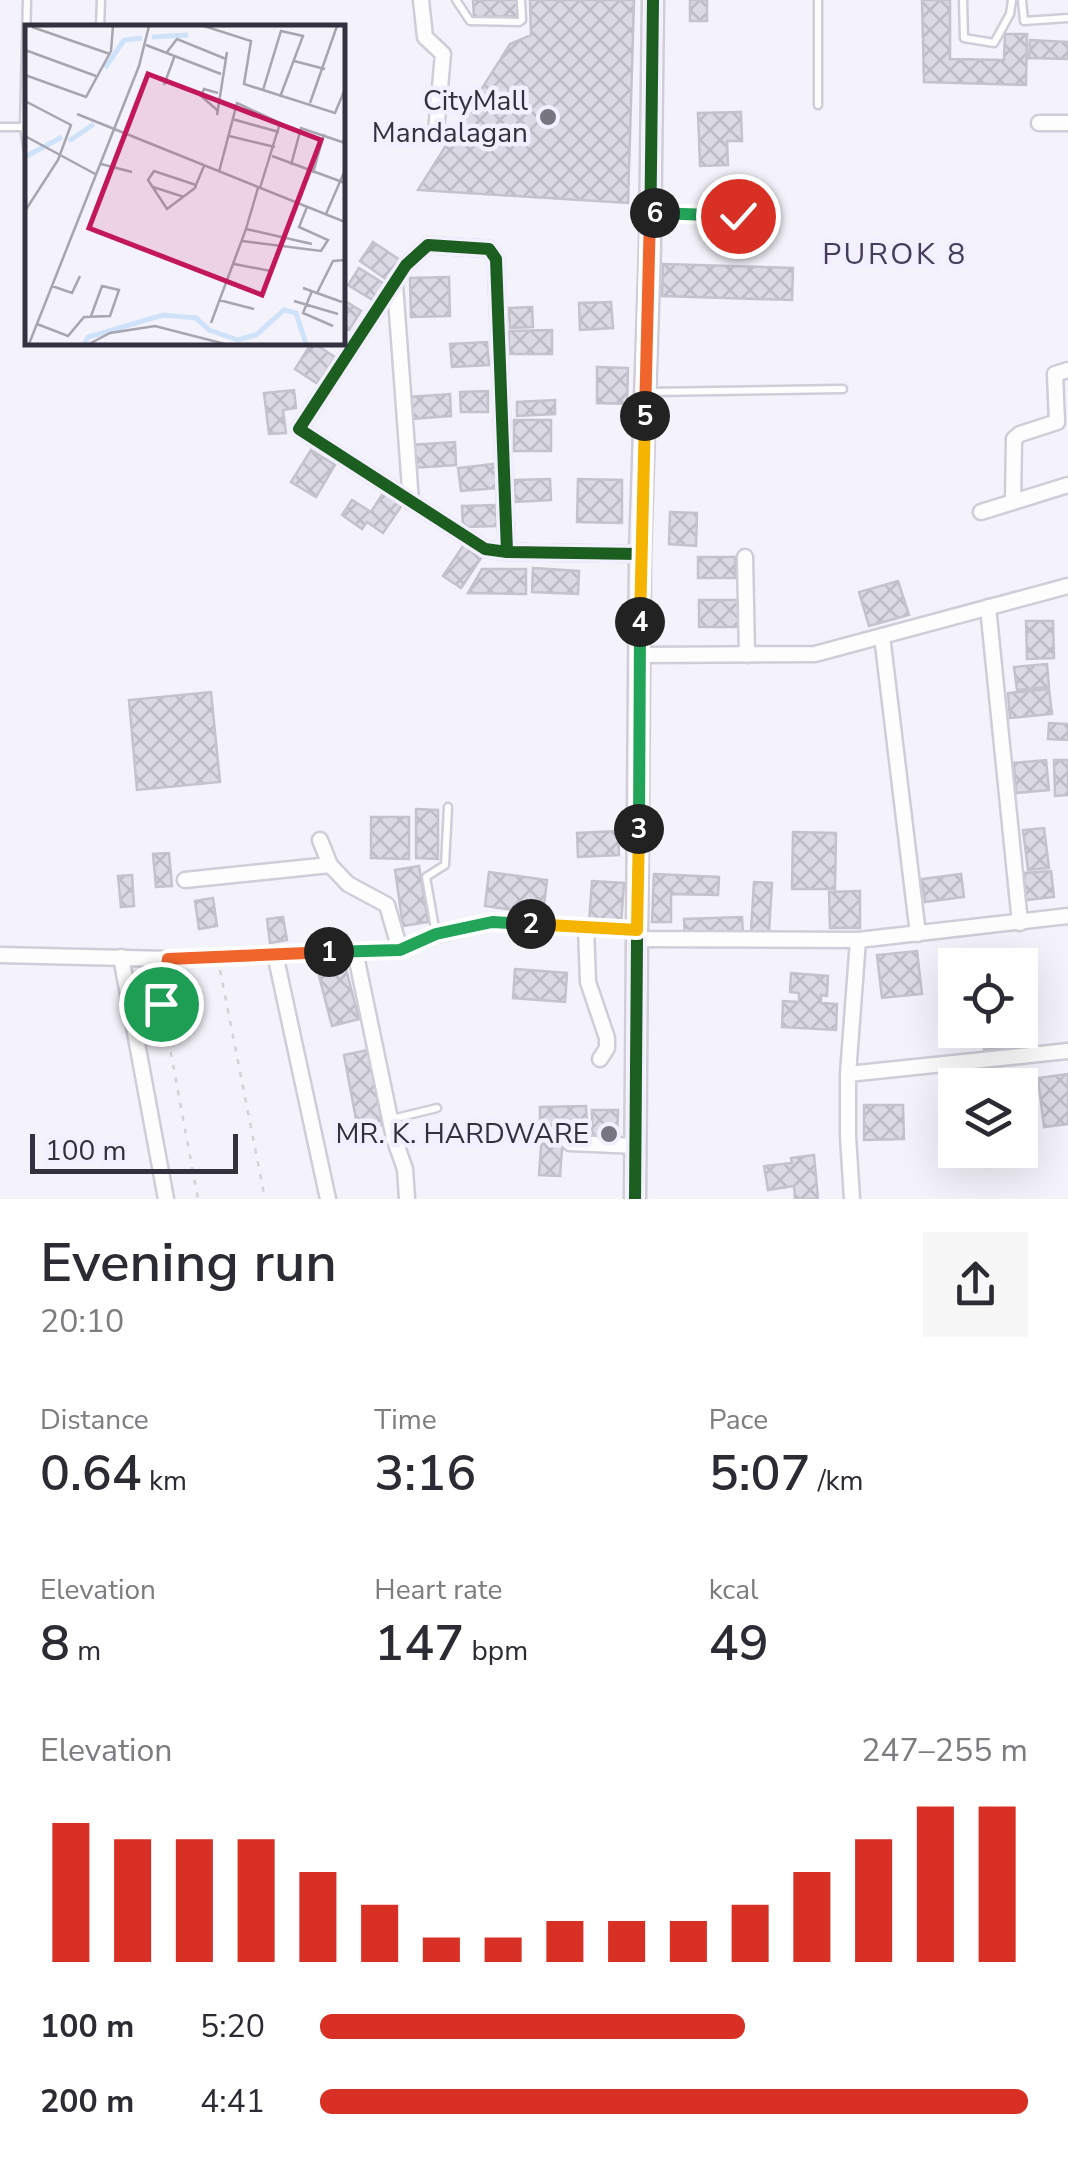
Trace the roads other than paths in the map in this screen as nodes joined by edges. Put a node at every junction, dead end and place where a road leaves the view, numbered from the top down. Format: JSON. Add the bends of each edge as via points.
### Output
{"nodes":[{"id":1,"x":27,"y":0,"type":"edge"},
{"id":2,"x":102,"y":0,"type":"edge"},
{"id":3,"x":421,"y":0,"type":"edge"},
{"id":4,"x":456,"y":0,"type":"edge"},
{"id":5,"x":521,"y":0,"type":"edge"},
{"id":6,"x":653,"y":0,"type":"edge"},
{"id":7,"x":818,"y":0,"type":"edge"},
{"id":8,"x":962,"y":0,"type":"edge"},
{"id":9,"x":1012,"y":0,"type":"edge"},
{"id":10,"x":1022,"y":0,"type":"edge"},
{"id":11,"x":1068,"y":18,"type":"edge"},
{"id":12,"x":26,"y":25,"type":"edge"},
{"id":13,"x":100,"y":25,"type":"edge"},
{"id":14,"x":25,"y":85,"type":"edge"},
{"id":15,"x":818,"y":105,"type":"dead end"},
{"id":16,"x":1039,"y":123,"type":"dead end"},
{"id":17,"x":1068,"y":123,"type":"edge"},
{"id":18,"x":0,"y":127,"type":"edge"},
{"id":19,"x":24,"y":127,"type":"junction"},
{"id":20,"x":436,"y":132,"type":"dead end"},
{"id":21,"x":25,"y":134,"type":"edge"},
{"id":22,"x":650,"y":213,"type":"junction"},
{"id":23,"x":738,"y":216,"type":"dead end"},
{"id":24,"x":394,"y":284,"type":"junction"},
{"id":25,"x":1068,"y":370,"type":"edge"},
{"id":26,"x":843,"y":389,"type":"dead end"},
{"id":27,"x":646,"y":392,"type":"junction"},
{"id":28,"x":1068,"y":484,"type":"edge"},
{"id":29,"x":411,"y":502,"type":"junction"},
{"id":30,"x":1013,"y":502,"type":"junction"},
{"id":31,"x":980,"y":512,"type":"dead end"},
{"id":32,"x":507,"y":552,"type":"junction"},
{"id":33,"x":640,"y":554,"type":"junction"},
{"id":34,"x":745,"y":558,"type":"dead end"},
{"id":35,"x":1068,"y":586,"type":"edge"},
{"id":36,"x":988,"y":606,"type":"junction"},
{"id":37,"x":882,"y":636,"type":"junction"},
{"id":38,"x":640,"y":655,"type":"junction"},
{"id":39,"x":747,"y":656,"type":"junction"},
{"id":40,"x":448,"y":807,"type":"dead end"},
{"id":41,"x":320,"y":840,"type":"dead end"},
{"id":42,"x":330,"y":865,"type":"junction"},
{"id":43,"x":185,"y":880,"type":"dead end"},
{"id":44,"x":1068,"y":916,"type":"edge"},
{"id":45,"x":1020,"y":923,"type":"junction"},
{"id":46,"x":586,"y":928,"type":"junction"},
{"id":47,"x":436,"y":934,"type":"junction"},
{"id":48,"x":637,"y":934,"type":"junction"},
{"id":49,"x":918,"y":934,"type":"junction"},
{"id":50,"x":858,"y":940,"type":"junction"},
{"id":51,"x":400,"y":950,"type":"junction"},
{"id":52,"x":356,"y":951,"type":"junction"},
{"id":53,"x":275,"y":954,"type":"junction"},
{"id":54,"x":0,"y":955,"type":"edge"},
{"id":55,"x":122,"y":957,"type":"junction"},
{"id":56,"x":1068,"y":1051,"type":"edge"},
{"id":57,"x":600,"y":1059,"type":"dead end"},
{"id":58,"x":848,"y":1074,"type":"junction"},
{"id":59,"x":437,"y":1108,"type":"dead end"},
{"id":60,"x":390,"y":1119,"type":"junction"},
{"id":61,"x":566,"y":1126,"type":"dead end"},
{"id":62,"x":636,"y":1146,"type":"junction"},
{"id":63,"x":166,"y":1199,"type":"edge"},
{"id":64,"x":328,"y":1199,"type":"edge"},
{"id":65,"x":408,"y":1199,"type":"edge"},
{"id":66,"x":635,"y":1199,"type":"edge"},
{"id":67,"x":852,"y":1199,"type":"edge"}],
"edges":[{"from":1,"to":12,"type":"lane"},
{"from":2,"to":13,"type":"lane"},
{"from":3,"to":20,"type":"street","via":[[424,37],[443,54]]},
{"from":4,"to":5,"type":"lane","via":[[470,20],[519,22]]},
{"from":6,"to":22,"type":"street"},
{"from":7,"to":15,"type":"lane"},
{"from":8,"to":9,"type":"lane","via":[[964,38],[988,44]]},
{"from":10,"to":11,"type":"lane","via":[[1024,21]]},
{"from":14,"to":19,"type":"lane"},
{"from":16,"to":17,"type":"street"},
{"from":18,"to":19,"type":"lane"},
{"from":19,"to":21,"type":"lane"},
{"from":22,"to":23,"type":"lane"},
{"from":22,"to":27,"type":"street"},
{"from":24,"to":29,"type":"street"},
{"from":24,"to":29,"type":"street","via":[[299,429]]},
{"from":24,"to":32,"type":"street","via":[[428,246],[489,249],[495,255]]},
{"from":25,"to":30,"type":"street","via":[[1055,374],[1057,422],[1014,439]]},
{"from":26,"to":27,"type":"lane"},
{"from":27,"to":33,"type":"street"},
{"from":28,"to":30,"type":"street"},
{"from":29,"to":32,"type":"street","via":[[485,549]]},
{"from":30,"to":31,"type":"street"},
{"from":32,"to":33,"type":"street"},
{"from":33,"to":38,"type":"street"},
{"from":34,"to":39,"type":"street"},
{"from":35,"to":36,"type":"street"},
{"from":36,"to":37,"type":"street"},
{"from":36,"to":45,"type":"street"},
{"from":37,"to":39,"type":"street","via":[[803,656]]},
{"from":37,"to":49,"type":"street"},
{"from":38,"to":39,"type":"street"},
{"from":38,"to":48,"type":"street"},
{"from":40,"to":47,"type":"lane","via":[[445,865],[426,877]]},
{"from":41,"to":42,"type":"street"},
{"from":42,"to":43,"type":"street"},
{"from":42,"to":51,"type":"street","via":[[348,884],[385,902]]},
{"from":44,"to":45,"type":"street"},
{"from":45,"to":49,"type":"street"},
{"from":46,"to":47,"type":"street","via":[[492,922]]},
{"from":46,"to":48,"type":"street"},
{"from":46,"to":57,"type":"street","via":[[588,982],[608,1038]]},
{"from":47,"to":51,"type":"street"},
{"from":48,"to":50,"type":"street"},
{"from":48,"to":62,"type":"street"},
{"from":49,"to":50,"type":"street"},
{"from":50,"to":58,"type":"street"},
{"from":51,"to":52,"type":"street"},
{"from":52,"to":53,"type":"street"},
{"from":52,"to":60,"type":"street"},
{"from":53,"to":55,"type":"street"},
{"from":53,"to":64,"type":"street"},
{"from":54,"to":55,"type":"street"},
{"from":55,"to":63,"type":"street"},
{"from":56,"to":58,"type":"street"},
{"from":58,"to":67,"type":"street"},
{"from":59,"to":60,"type":"lane"},
{"from":60,"to":65,"type":"street"},
{"from":61,"to":62,"type":"street","via":[[570,1143]]},
{"from":62,"to":66,"type":"street"}]}
